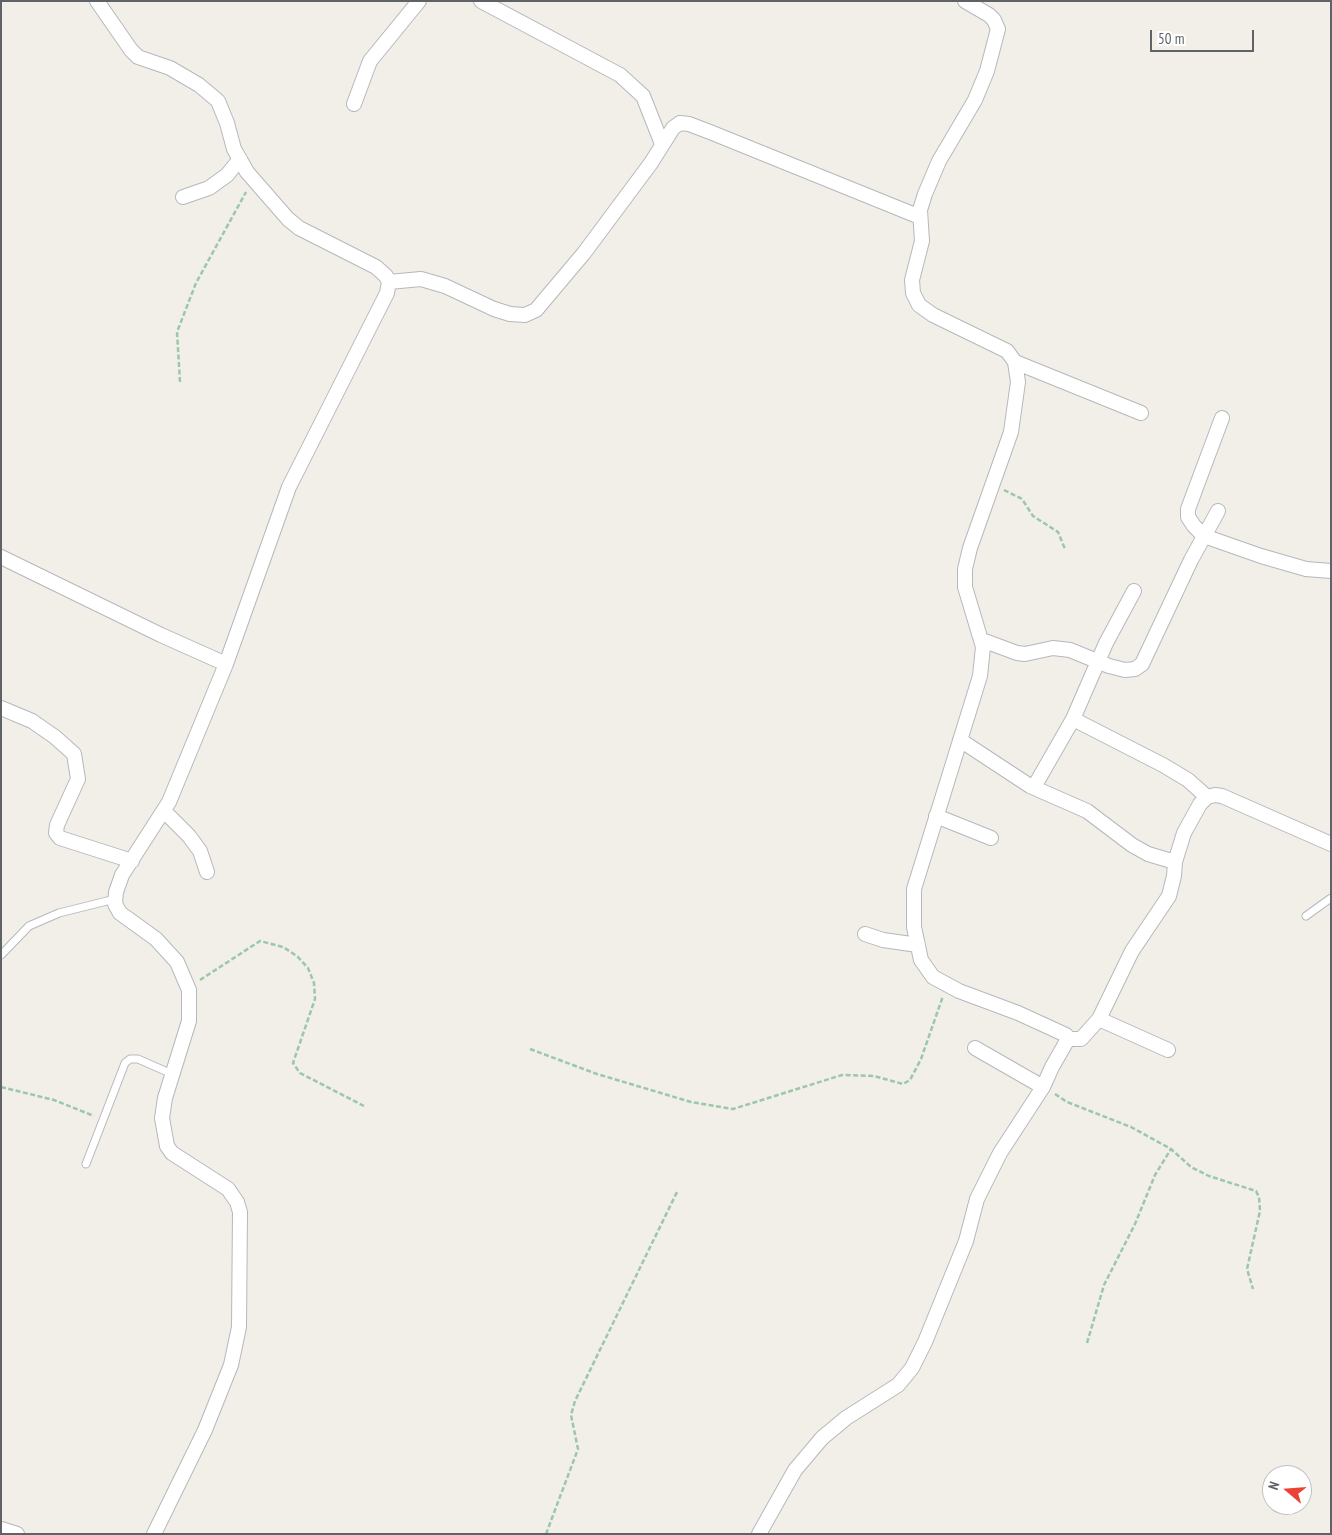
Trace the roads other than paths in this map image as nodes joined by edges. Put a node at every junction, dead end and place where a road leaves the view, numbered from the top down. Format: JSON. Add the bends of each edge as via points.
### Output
{"nodes":[{"id":1,"x":97,"y":1,"type":"edge"},
{"id":2,"x":419,"y":1,"type":"edge"},
{"id":3,"x":481,"y":1,"type":"edge"},
{"id":4,"x":965,"y":1,"type":"edge"},
{"id":5,"x":354,"y":104,"type":"dead end"},
{"id":6,"x":662,"y":144,"type":"junction"},
{"id":7,"x":240,"y":159,"type":"junction"},
{"id":8,"x":183,"y":197,"type":"dead end"},
{"id":9,"x":920,"y":217,"type":"junction"},
{"id":10,"x":389,"y":282,"type":"junction"},
{"id":11,"x":1015,"y":362,"type":"junction"},
{"id":12,"x":1141,"y":413,"type":"dead end"},
{"id":13,"x":1222,"y":418,"type":"dead end"},
{"id":14,"x":1218,"y":511,"type":"dead end"},
{"id":15,"x":1204,"y":536,"type":"junction"},
{"id":16,"x":1,"y":557,"type":"edge"},
{"id":17,"x":1331,"y":571,"type":"edge"},
{"id":18,"x":1134,"y":591,"type":"dead end"},
{"id":19,"x":982,"y":640,"type":"junction"},
{"id":20,"x":1098,"y":661,"type":"junction"},
{"id":21,"x":226,"y":664,"type":"junction"},
{"id":22,"x":1,"y":708,"type":"edge"},
{"id":23,"x":1073,"y":719,"type":"junction"},
{"id":24,"x":960,"y":740,"type":"junction"},
{"id":25,"x":1034,"y":787,"type":"junction"},
{"id":26,"x":1207,"y":797,"type":"junction"},
{"id":27,"x":164,"y":811,"type":"junction"},
{"id":28,"x":936,"y":816,"type":"junction"},
{"id":29,"x":991,"y":838,"type":"dead end"},
{"id":30,"x":1331,"y":844,"type":"edge"},
{"id":31,"x":132,"y":861,"type":"junction"},
{"id":32,"x":1175,"y":862,"type":"junction"},
{"id":33,"x":207,"y":872,"type":"dead end"},
{"id":34,"x":1331,"y":898,"type":"edge"},
{"id":35,"x":115,"y":899,"type":"junction"},
{"id":36,"x":1306,"y":916,"type":"dead end"},
{"id":37,"x":865,"y":934,"type":"dead end"},
{"id":38,"x":918,"y":945,"type":"junction"},
{"id":39,"x":1,"y":955,"type":"edge"},
{"id":40,"x":1099,"y":1019,"type":"junction"},
{"id":41,"x":1068,"y":1039,"type":"junction"},
{"id":42,"x":975,"y":1048,"type":"dead end"},
{"id":43,"x":1168,"y":1050,"type":"dead end"},
{"id":44,"x":172,"y":1074,"type":"junction"},
{"id":45,"x":1043,"y":1087,"type":"junction"},
{"id":46,"x":86,"y":1164,"type":"dead end"},
{"id":47,"x":1,"y":1529,"type":"edge"},
{"id":48,"x":17,"y":1534,"type":"edge"},
{"id":49,"x":154,"y":1534,"type":"edge"},
{"id":50,"x":759,"y":1534,"type":"edge"}],
"edges":[{"from":1,"to":7,"type":"street","via":[[138,56],[170,68],[218,101]]},
{"from":2,"to":5,"type":"street","via":[[370,61]]},
{"from":3,"to":6,"type":"street","via":[[620,75],[643,96]]},
{"from":4,"to":9,"type":"street","via":[[994,20],[998,30],[975,100],[935,170]]},
{"from":6,"to":9,"type":"street","via":[[673,128],[680,123],[688,124]]},
{"from":6,"to":10,"type":"street","via":[[584,253],[536,310],[524,315],[510,314],[421,278]]},
{"from":7,"to":8,"type":"street","via":[[227,175],[209,188]]},
{"from":7,"to":10,"type":"street","via":[[253,180],[288,220],[376,268]]},
{"from":9,"to":11,"type":"street","via":[[922,241],[912,280],[913,294],[919,305],[1007,351]]},
{"from":10,"to":21,"type":"street","via":[[387,293],[289,487]]},
{"from":11,"to":12,"type":"street"},
{"from":11,"to":19,"type":"street","via":[[1018,382],[1011,432],[964,569],[965,587]]},
{"from":13,"to":15,"type":"street","via":[[1188,509],[1188,517]]},
{"from":14,"to":15,"type":"street"},
{"from":15,"to":17,"type":"street","via":[[1306,570]]},
{"from":15,"to":20,"type":"street","via":[[1142,664],[1136,669],[1125,670]]},
{"from":16,"to":21,"type":"street"},
{"from":18,"to":20,"type":"street"},
{"from":19,"to":20,"type":"street","via":[[1017,653],[1053,648],[1070,650]]},
{"from":19,"to":24,"type":"street","via":[[980,676]]},
{"from":20,"to":23,"type":"street"},
{"from":21,"to":27,"type":"street"},
{"from":22,"to":31,"type":"street","via":[[56,736],[74,754],[78,779],[57,825],[56,833],[60,838]]},
{"from":23,"to":25,"type":"street"},
{"from":23,"to":26,"type":"street","via":[[1163,765],[1188,780]]},
{"from":24,"to":25,"type":"street"},
{"from":24,"to":28,"type":"street"},
{"from":25,"to":32,"type":"street","via":[[1087,811],[1148,854]]},
{"from":26,"to":30,"type":"street","via":[[1222,796]]},
{"from":26,"to":32,"type":"street","via":[[1189,821]]},
{"from":27,"to":31,"type":"street"},
{"from":27,"to":33,"type":"street","via":[[200,851]]},
{"from":28,"to":29,"type":"street"},
{"from":28,"to":38,"type":"street","via":[[914,889],[914,927]]},
{"from":31,"to":35,"type":"street","via":[[122,876]]},
{"from":32,"to":40,"type":"street","via":[[1168,896],[1132,951]]},
{"from":34,"to":36,"type":"lane"},
{"from":35,"to":39,"type":"lane","via":[[58,913],[29,926]]},
{"from":35,"to":44,"type":"street","via":[[120,913],[156,939],[177,962],[189,990],[189,1021]]},
{"from":37,"to":38,"type":"street"},
{"from":38,"to":41,"type":"street","via":[[921,960],[933,977],[1066,1034]]},
{"from":40,"to":41,"type":"street","via":[[1081,1039]]},
{"from":40,"to":43,"type":"street"},
{"from":41,"to":45,"type":"street"},
{"from":42,"to":45,"type":"street"},
{"from":44,"to":46,"type":"lane","via":[[138,1059],[128,1060],[122,1068]]},
{"from":44,"to":49,"type":"street","via":[[162,1118],[167,1146],[172,1153],[228,1189],[238,1202],[240,1309],[231,1365],[220,1398]]},
{"from":45,"to":50,"type":"street","via":[[1000,1153],[977,1199],[966,1242],[926,1342],[912,1368],[898,1385],[822,1438],[795,1470]]},
{"from":47,"to":48,"type":"street"}]}
